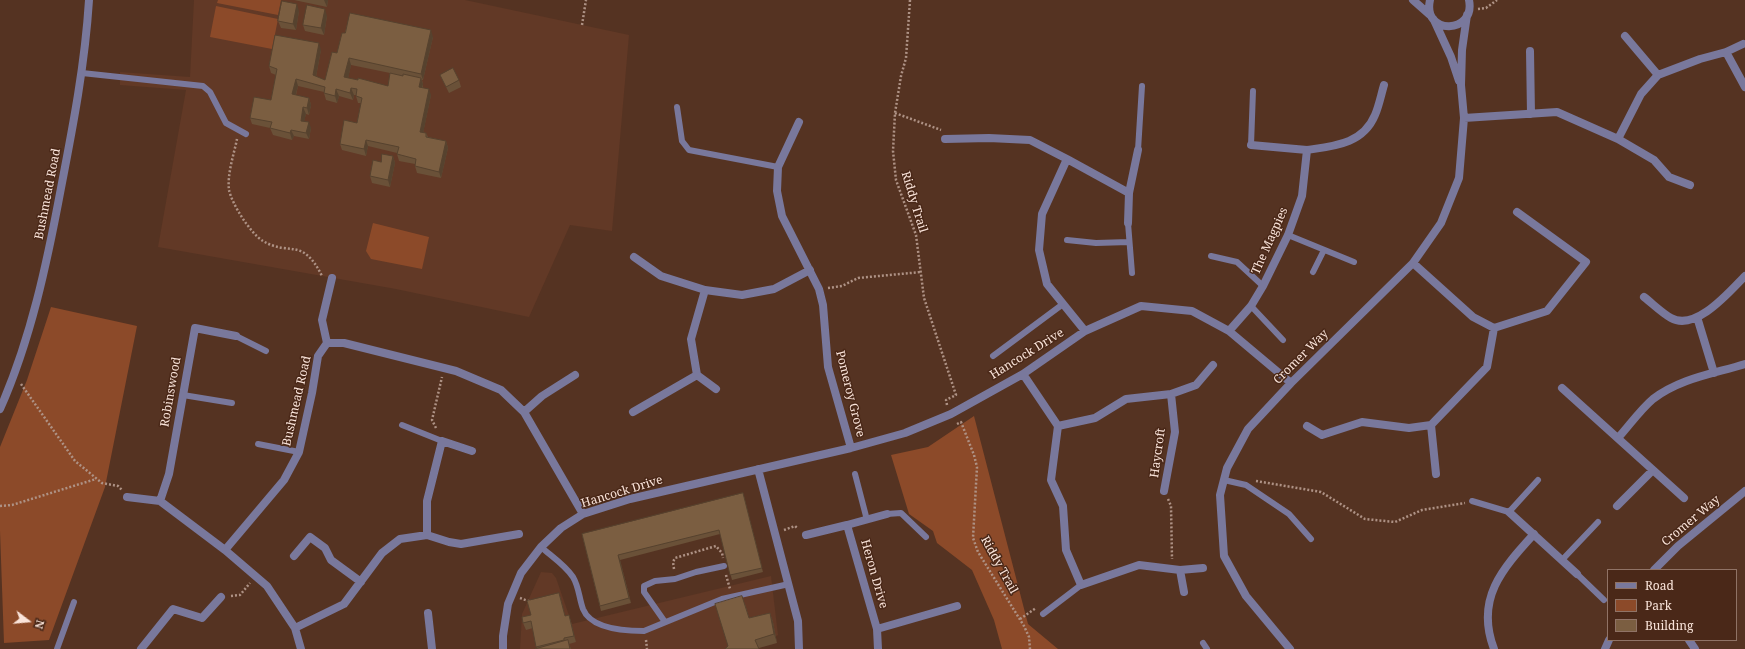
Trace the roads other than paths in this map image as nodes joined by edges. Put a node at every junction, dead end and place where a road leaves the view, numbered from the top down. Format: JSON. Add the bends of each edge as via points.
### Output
{"nodes":[{"id":1,"x":89,"y":0,"type":"edge"},
{"id":2,"x":1413,"y":0,"type":"edge"},
{"id":3,"x":1430,"y":0,"type":"edge"},
{"id":4,"x":1469,"y":6,"type":"edge"},
{"id":5,"x":1432,"y":18,"type":"junction"},
{"id":6,"x":1625,"y":36,"type":"dead end"},
{"id":7,"x":1743,"y":44,"type":"dead end"},
{"id":8,"x":1530,"y":51,"type":"dead end"},
{"id":9,"x":1726,"y":52,"type":"junction"},
{"id":10,"x":82,"y":73,"type":"junction"},
{"id":11,"x":1658,"y":75,"type":"junction"},
{"id":12,"x":1384,"y":85,"type":"dead end"},
{"id":13,"x":1461,"y":85,"type":"junction"},
{"id":14,"x":1142,"y":86,"type":"dead end"},
{"id":15,"x":1745,"y":87,"type":"edge"},
{"id":16,"x":1253,"y":91,"type":"dead end"},
{"id":17,"x":677,"y":107,"type":"dead end"},
{"id":18,"x":1530,"y":114,"type":"junction"},
{"id":19,"x":1464,"y":118,"type":"junction"},
{"id":20,"x":799,"y":122,"type":"dead end"},
{"id":21,"x":246,"y":134,"type":"dead end"},
{"id":22,"x":945,"y":139,"type":"road end"},
{"id":23,"x":1618,"y":139,"type":"junction"},
{"id":24,"x":1251,"y":145,"type":"joint"},
{"id":25,"x":1138,"y":150,"type":"joint"},
{"id":26,"x":1307,"y":150,"type":"junction"},
{"id":27,"x":1067,"y":159,"type":"junction"},
{"id":28,"x":778,"y":167,"type":"junction"},
{"id":29,"x":1690,"y":185,"type":"dead end"},
{"id":30,"x":1129,"y":193,"type":"junction"},
{"id":31,"x":1517,"y":212,"type":"dead end"},
{"id":32,"x":1128,"y":223,"type":"joint"},
{"id":33,"x":1288,"y":235,"type":"junction"},
{"id":34,"x":1067,"y":240,"type":"dead end"},
{"id":35,"x":1129,"y":242,"type":"junction"},
{"id":36,"x":1324,"y":250,"type":"junction"},
{"id":37,"x":1211,"y":256,"type":"dead end"},
{"id":38,"x":634,"y":257,"type":"dead end"},
{"id":39,"x":1354,"y":262,"type":"dead end"},
{"id":40,"x":1413,"y":263,"type":"junction"},
{"id":41,"x":810,"y":270,"type":"junction"},
{"id":42,"x":1313,"y":272,"type":"dead end"},
{"id":43,"x":1132,"y":273,"type":"dead end"},
{"id":44,"x":1745,"y":276,"type":"edge"},
{"id":45,"x":332,"y":278,"type":"dead end"},
{"id":46,"x":1263,"y":286,"type":"junction"},
{"id":47,"x":705,"y":290,"type":"junction"},
{"id":48,"x":1644,"y":297,"type":"dead end"},
{"id":49,"x":1063,"y":304,"type":"junction"},
{"id":50,"x":1251,"y":306,"type":"junction"},
{"id":51,"x":1697,"y":317,"type":"junction"},
{"id":52,"x":1494,"y":328,"type":"junction"},
{"id":53,"x":1085,"y":331,"type":"junction"},
{"id":54,"x":1229,"y":331,"type":"junction"},
{"id":55,"x":236,"y":336,"type":"joint"},
{"id":56,"x":1283,"y":340,"type":"dead end"},
{"id":57,"x":327,"y":343,"type":"junction"},
{"id":58,"x":266,"y":351,"type":"dead end"},
{"id":59,"x":993,"y":356,"type":"dead end"},
{"id":60,"x":1745,"y":364,"type":"edge"},
{"id":61,"x":1213,"y":365,"type":"dead end"},
{"id":62,"x":1714,"y":373,"type":"junction"},
{"id":63,"x":1023,"y":374,"type":"junction"},
{"id":64,"x":575,"y":375,"type":"dead end"},
{"id":65,"x":697,"y":375,"type":"junction"},
{"id":66,"x":1291,"y":383,"type":"junction"},
{"id":67,"x":1562,"y":388,"type":"dead end"},
{"id":68,"x":716,"y":389,"type":"dead end"},
{"id":69,"x":1171,"y":394,"type":"junction"},
{"id":70,"x":183,"y":395,"type":"junction"},
{"id":71,"x":232,"y":403,"type":"dead end"},
{"id":72,"x":0,"y":409,"type":"edge"},
{"id":73,"x":524,"y":412,"type":"junction"},
{"id":74,"x":633,"y":412,"type":"dead end"},
{"id":75,"x":402,"y":425,"type":"dead end"},
{"id":76,"x":1431,"y":425,"type":"junction"},
{"id":77,"x":1058,"y":426,"type":"junction"},
{"id":78,"x":1307,"y":426,"type":"dead end"},
{"id":79,"x":1618,"y":438,"type":"junction"},
{"id":80,"x":442,"y":441,"type":"junction"},
{"id":81,"x":258,"y":444,"type":"dead end"},
{"id":82,"x":851,"y":448,"type":"junction"},
{"id":83,"x":472,"y":451,"type":"dead end"},
{"id":84,"x":298,"y":452,"type":"junction"},
{"id":85,"x":758,"y":469,"type":"junction"},
{"id":86,"x":1652,"y":471,"type":"junction"},
{"id":87,"x":855,"y":474,"type":"dead end"},
{"id":88,"x":1436,"y":474,"type":"dead end"},
{"id":89,"x":1224,"y":480,"type":"junction"},
{"id":90,"x":1538,"y":480,"type":"dead end"},
{"id":91,"x":1164,"y":491,"type":"road end"},
{"id":92,"x":1745,"y":492,"type":"edge"},
{"id":93,"x":127,"y":496,"type":"road end"},
{"id":94,"x":1684,"y":498,"type":"dead end"},
{"id":95,"x":160,"y":501,"type":"junction"},
{"id":96,"x":1472,"y":501,"type":"road end"},
{"id":97,"x":1617,"y":506,"type":"dead end"},
{"id":98,"x":1509,"y":512,"type":"junction"},
{"id":99,"x":584,"y":514,"type":"junction"},
{"id":100,"x":887,"y":514,"type":"joint"},
{"id":101,"x":867,"y":520,"type":"junction"},
{"id":102,"x":1598,"y":522,"type":"dead end"},
{"id":103,"x":847,"y":525,"type":"junction"},
{"id":104,"x":519,"y":534,"type":"dead end"},
{"id":105,"x":1534,"y":534,"type":"junction"},
{"id":106,"x":427,"y":535,"type":"junction"},
{"id":107,"x":806,"y":535,"type":"road end"},
{"id":108,"x":926,"y":537,"type":"dead end"},
{"id":109,"x":1311,"y":539,"type":"dead end"},
{"id":110,"x":541,"y":547,"type":"junction"},
{"id":111,"x":225,"y":550,"type":"junction"},
{"id":112,"x":294,"y":556,"type":"dead end"},
{"id":113,"x":1562,"y":560,"type":"junction"},
{"id":114,"x":724,"y":566,"type":"road end"},
{"id":115,"x":1203,"y":568,"type":"dead end"},
{"id":116,"x":1655,"y":569,"type":"edge"},
{"id":117,"x":1176,"y":570,"type":"junction"},
{"id":118,"x":1577,"y":574,"type":"joint"},
{"id":119,"x":361,"y":582,"type":"junction"},
{"id":120,"x":789,"y":584,"type":"junction"},
{"id":121,"x":1081,"y":585,"type":"junction"},
{"id":122,"x":1184,"y":592,"type":"dead end"},
{"id":123,"x":221,"y":597,"type":"road end"},
{"id":124,"x":1604,"y":600,"type":"dead end"},
{"id":125,"x":74,"y":602,"type":"dead end"},
{"id":126,"x":957,"y":606,"type":"dead end"},
{"id":127,"x":428,"y":613,"type":"dead end"},
{"id":128,"x":1043,"y":614,"type":"dead end"},
{"id":129,"x":665,"y":622,"type":"junction"},
{"id":130,"x":295,"y":628,"type":"junction"},
{"id":131,"x":877,"y":629,"type":"junction"},
{"id":132,"x":1203,"y":643,"type":"dead end"},
{"id":133,"x":57,"y":649,"type":"edge"},
{"id":134,"x":141,"y":649,"type":"edge"},
{"id":135,"x":301,"y":649,"type":"edge"},
{"id":136,"x":432,"y":649,"type":"edge"},
{"id":137,"x":503,"y":649,"type":"edge"},
{"id":138,"x":799,"y":649,"type":"edge"},
{"id":139,"x":878,"y":649,"type":"edge"},
{"id":140,"x":1207,"y":649,"type":"edge"},
{"id":141,"x":1289,"y":649,"type":"edge"},
{"id":142,"x":1494,"y":649,"type":"edge"}],
"edges":[{"from":1,"to":10,"type":"street","name":"Bushmead Road"},
{"from":2,"to":5,"type":"street"},
{"from":3,"to":5,"type":"street","via":[[1428,9]]},
{"from":4,"to":5,"type":"street","via":[[1463,20],[1451,27],[1445,27]]},
{"from":4,"to":13,"type":"street","name":"Cromer Way","via":[[1462,50]]},
{"from":5,"to":13,"type":"street","name":"Cromer Way"},
{"from":6,"to":11,"type":"street"},
{"from":7,"to":9,"type":"street"},
{"from":8,"to":18,"type":"street"},
{"from":9,"to":11,"type":"street"},
{"from":9,"to":15,"type":"street"},
{"from":10,"to":21,"type":"lane","via":[[203,86],[210,92],[226,123]]},
{"from":10,"to":72,"type":"street","name":"Bushmead Road","via":[[49,251],[22,355]]},
{"from":11,"to":23,"type":"street","via":[[1641,94]]},
{"from":12,"to":26,"type":"street","via":[[1375,116],[1361,133],[1343,145]]},
{"from":13,"to":19,"type":"street","name":"Cromer Way"},
{"from":14,"to":25,"type":"lane"},
{"from":16,"to":24,"type":"lane"},
{"from":17,"to":28,"type":"lane","via":[[682,141],[689,150]]},
{"from":18,"to":19,"type":"street"},
{"from":18,"to":23,"type":"street","via":[[1557,112]]},
{"from":19,"to":40,"type":"street","name":"Cromer Way","via":[[1459,178],[1441,223]]},
{"from":20,"to":28,"type":"street","name":"Pomeroy Grove"},
{"from":22,"to":27,"type":"street","via":[[1030,140]]},
{"from":23,"to":29,"type":"street","via":[[1654,160],[1669,177]]},
{"from":24,"to":26,"type":"street"},
{"from":25,"to":30,"type":"street"},
{"from":26,"to":33,"type":"street","name":"The Magpies","via":[[1302,196]]},
{"from":27,"to":30,"type":"street"},
{"from":27,"to":49,"type":"street","via":[[1042,214],[1039,250],[1047,284]]},
{"from":28,"to":41,"type":"street","name":"Pomeroy Grove","via":[[777,191],[782,216]]},
{"from":30,"to":32,"type":"street"},
{"from":31,"to":52,"type":"street","via":[[1586,262],[1547,311]]},
{"from":32,"to":35,"type":"lane"},
{"from":33,"to":36,"type":"lane"},
{"from":33,"to":46,"type":"street","name":"The Magpies"},
{"from":34,"to":35,"type":"lane","via":[[1096,243]]},
{"from":35,"to":43,"type":"lane"},
{"from":36,"to":39,"type":"lane"},
{"from":36,"to":42,"type":"lane"},
{"from":37,"to":46,"type":"lane","via":[[1237,262]]},
{"from":38,"to":47,"type":"street","via":[[661,276]]},
{"from":40,"to":52,"type":"street","via":[[1472,317]]},
{"from":40,"to":66,"type":"street","name":"Cromer Way"},
{"from":41,"to":47,"type":"street","via":[[774,289],[749,294]]},
{"from":41,"to":82,"type":"street","name":"Pomeroy Grove","via":[[823,305],[828,367]]},
{"from":44,"to":51,"type":"street","via":[[1712,309]]},
{"from":45,"to":57,"type":"street","via":[[322,320]]},
{"from":46,"to":50,"type":"street","name":"The Magpies"},
{"from":47,"to":65,"type":"street","via":[[691,340]]},
{"from":48,"to":51,"type":"street","via":[[1672,319]]},
{"from":49,"to":53,"type":"street"},
{"from":49,"to":59,"type":"lane"},
{"from":50,"to":54,"type":"street","name":"The Magpies"},
{"from":50,"to":56,"type":"lane"},
{"from":51,"to":62,"type":"street"},
{"from":52,"to":76,"type":"street","via":[[1486,367]]},
{"from":53,"to":54,"type":"street","name":"Hancock Drive","via":[[1141,306],[1192,310]]},
{"from":53,"to":63,"type":"street","name":"Hancock Drive"},
{"from":54,"to":66,"type":"street","name":"Hancock Drive"},
{"from":55,"to":58,"type":"lane"},
{"from":55,"to":70,"type":"street","name":"Robinswood","via":[[195,328]]},
{"from":57,"to":73,"type":"street","via":[[344,343],[444,367],[502,390]]},
{"from":57,"to":84,"type":"street","name":"Bushmead Road","via":[[318,356]]},
{"from":60,"to":62,"type":"street"},
{"from":61,"to":69,"type":"street","via":[[1196,385]]},
{"from":62,"to":79,"type":"street","via":[[1692,378],[1671,387],[1652,400]]},
{"from":63,"to":77,"type":"street"},
{"from":63,"to":82,"type":"street","name":"Hancock Drive","via":[[951,414],[905,433]]},
{"from":64,"to":73,"type":"street","via":[[542,396]]},
{"from":65,"to":68,"type":"street"},
{"from":65,"to":74,"type":"street"},
{"from":66,"to":89,"type":"street","name":"Cromer Way","via":[[1248,429],[1227,468]]},
{"from":67,"to":79,"type":"street"},
{"from":69,"to":77,"type":"street","via":[[1126,399],[1095,418]]},
{"from":69,"to":91,"type":"street","name":"Haycroft","via":[[1175,432]]},
{"from":70,"to":71,"type":"lane"},
{"from":70,"to":95,"type":"street","name":"Robinswood","via":[[169,474]]},
{"from":73,"to":99,"type":"street"},
{"from":75,"to":80,"type":"lane"},
{"from":76,"to":78,"type":"street","via":[[1409,428],[1362,422],[1322,435]]},
{"from":76,"to":88,"type":"street"},
{"from":77,"to":121,"type":"street","via":[[1051,480],[1063,506],[1066,550]]},
{"from":79,"to":86,"type":"street"},
{"from":80,"to":83,"type":"street"},
{"from":80,"to":106,"type":"street","via":[[427,501]]},
{"from":81,"to":84,"type":"lane"},
{"from":82,"to":85,"type":"street","name":"Hancock Drive"},
{"from":84,"to":111,"type":"street","name":"Bushmead Road","via":[[284,480]]},
{"from":85,"to":99,"type":"street","name":"Hancock Drive","via":[[630,499]]},
{"from":85,"to":120,"type":"street"},
{"from":86,"to":94,"type":"street"},
{"from":86,"to":97,"type":"street"},
{"from":87,"to":101,"type":"lane"},
{"from":89,"to":109,"type":"lane","via":[[1246,485],[1289,514]]},
{"from":89,"to":141,"type":"street","name":"Cromer Way","via":[[1220,495],[1224,556],[1246,596]]},
{"from":90,"to":98,"type":"lane"},
{"from":92,"to":116,"type":"street","name":"Cromer Way","via":[[1678,546]]},
{"from":93,"to":95,"type":"street"},
{"from":95,"to":111,"type":"street"},
{"from":96,"to":98,"type":"lane"},
{"from":98,"to":105,"type":"street"},
{"from":99,"to":110,"type":"street","name":"Hancock Drive","via":[[561,528]]},
{"from":100,"to":101,"type":"street"},
{"from":100,"to":108,"type":"lane","via":[[901,513]]},
{"from":101,"to":103,"type":"street"},
{"from":102,"to":113,"type":"lane"},
{"from":103,"to":107,"type":"street"},
{"from":103,"to":131,"type":"street","name":"Heron Drive"},
{"from":104,"to":106,"type":"street","via":[[462,544]]},
{"from":105,"to":113,"type":"street"},
{"from":105,"to":142,"type":"street","via":[[1506,564],[1494,586],[1488,610],[1489,636]]},
{"from":106,"to":119,"type":"street","via":[[400,539],[382,553]]},
{"from":110,"to":129,"type":"lane","via":[[573,577],[588,618],[602,625],[633,631],[644,631]]},
{"from":110,"to":137,"type":"street","name":"Hancock Drive","via":[[521,573],[508,604]]},
{"from":111,"to":130,"type":"street","via":[[267,586]]},
{"from":112,"to":119,"type":"street","via":[[310,537],[325,548],[332,560]]},
{"from":113,"to":118,"type":"street"},
{"from":114,"to":129,"type":"lane","via":[[644,586],[643,590]]},
{"from":115,"to":117,"type":"street"},
{"from":117,"to":121,"type":"street","via":[[1139,565]]},
{"from":117,"to":122,"type":"street"},
{"from":118,"to":124,"type":"lane"},
{"from":119,"to":130,"type":"street","via":[[344,604]]},
{"from":120,"to":129,"type":"lane","via":[[722,599]]},
{"from":120,"to":138,"type":"street","via":[[798,621]]},
{"from":121,"to":128,"type":"lane"},
{"from":123,"to":134,"type":"street","via":[[202,618],[173,608]]},
{"from":125,"to":133,"type":"lane"},
{"from":126,"to":131,"type":"street"},
{"from":127,"to":136,"type":"street"},
{"from":130,"to":135,"type":"street"},
{"from":131,"to":139,"type":"street","name":"Heron Drive"},
{"from":132,"to":140,"type":"lane"}]}
